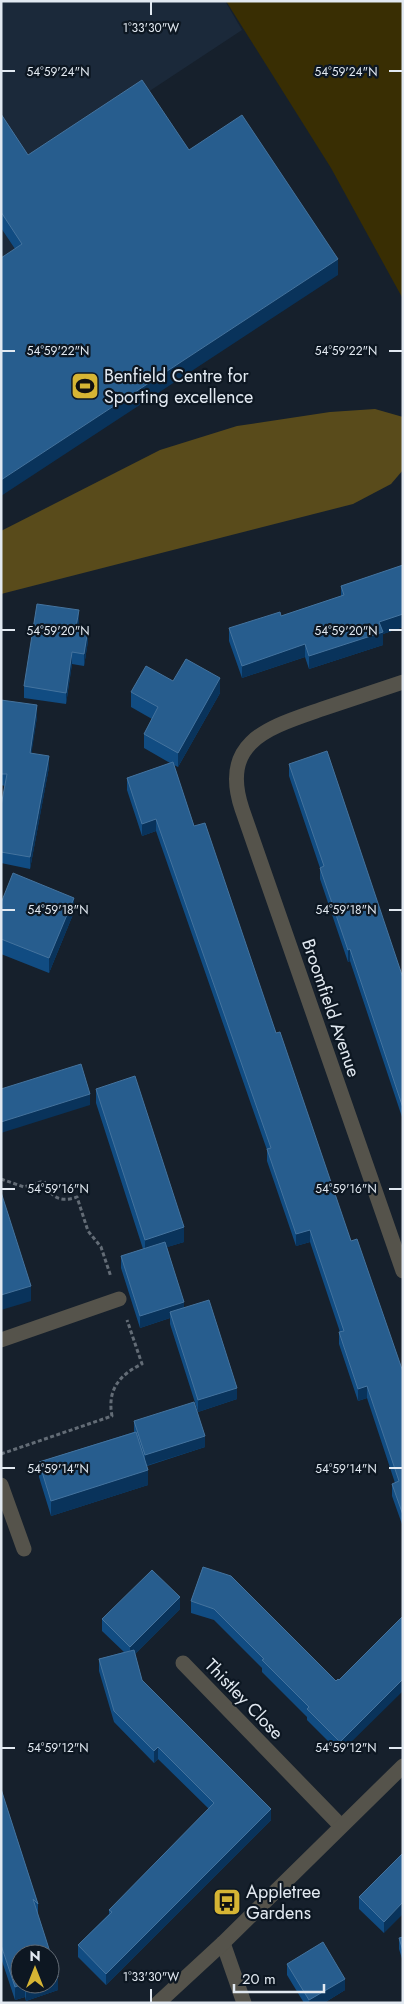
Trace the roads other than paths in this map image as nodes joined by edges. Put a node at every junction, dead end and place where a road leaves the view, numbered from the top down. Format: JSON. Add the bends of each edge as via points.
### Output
{"nodes":[{"id":1,"x":403,"y":682,"type":"edge"},
{"id":2,"x":403,"y":1271,"type":"edge"},
{"id":3,"x":119,"y":1298,"type":"dead end"},
{"id":4,"x":1,"y":1340,"type":"edge"},
{"id":5,"x":1,"y":1485,"type":"edge"},
{"id":6,"x":24,"y":1549,"type":"dead end"},
{"id":7,"x":183,"y":1663,"type":"dead end"},
{"id":8,"x":403,"y":1766,"type":"edge"},
{"id":9,"x":340,"y":1826,"type":"junction"},
{"id":10,"x":222,"y":1943,"type":"junction"},
{"id":11,"x":158,"y":2003,"type":"edge"},
{"id":12,"x":244,"y":2003,"type":"edge"}],
"edges":[{"from":1,"to":2,"type":"street","name":"Broomfield Avenue","via":[[266,730],[243,753],[236,786]]},
{"from":3,"to":4,"type":"street"},
{"from":5,"to":6,"type":"street"},
{"from":7,"to":9,"type":"street","name":"Thistley Close"},
{"from":8,"to":9,"type":"street"},
{"from":9,"to":10,"type":"street"},
{"from":10,"to":11,"type":"street"},
{"from":10,"to":12,"type":"street"}]}
